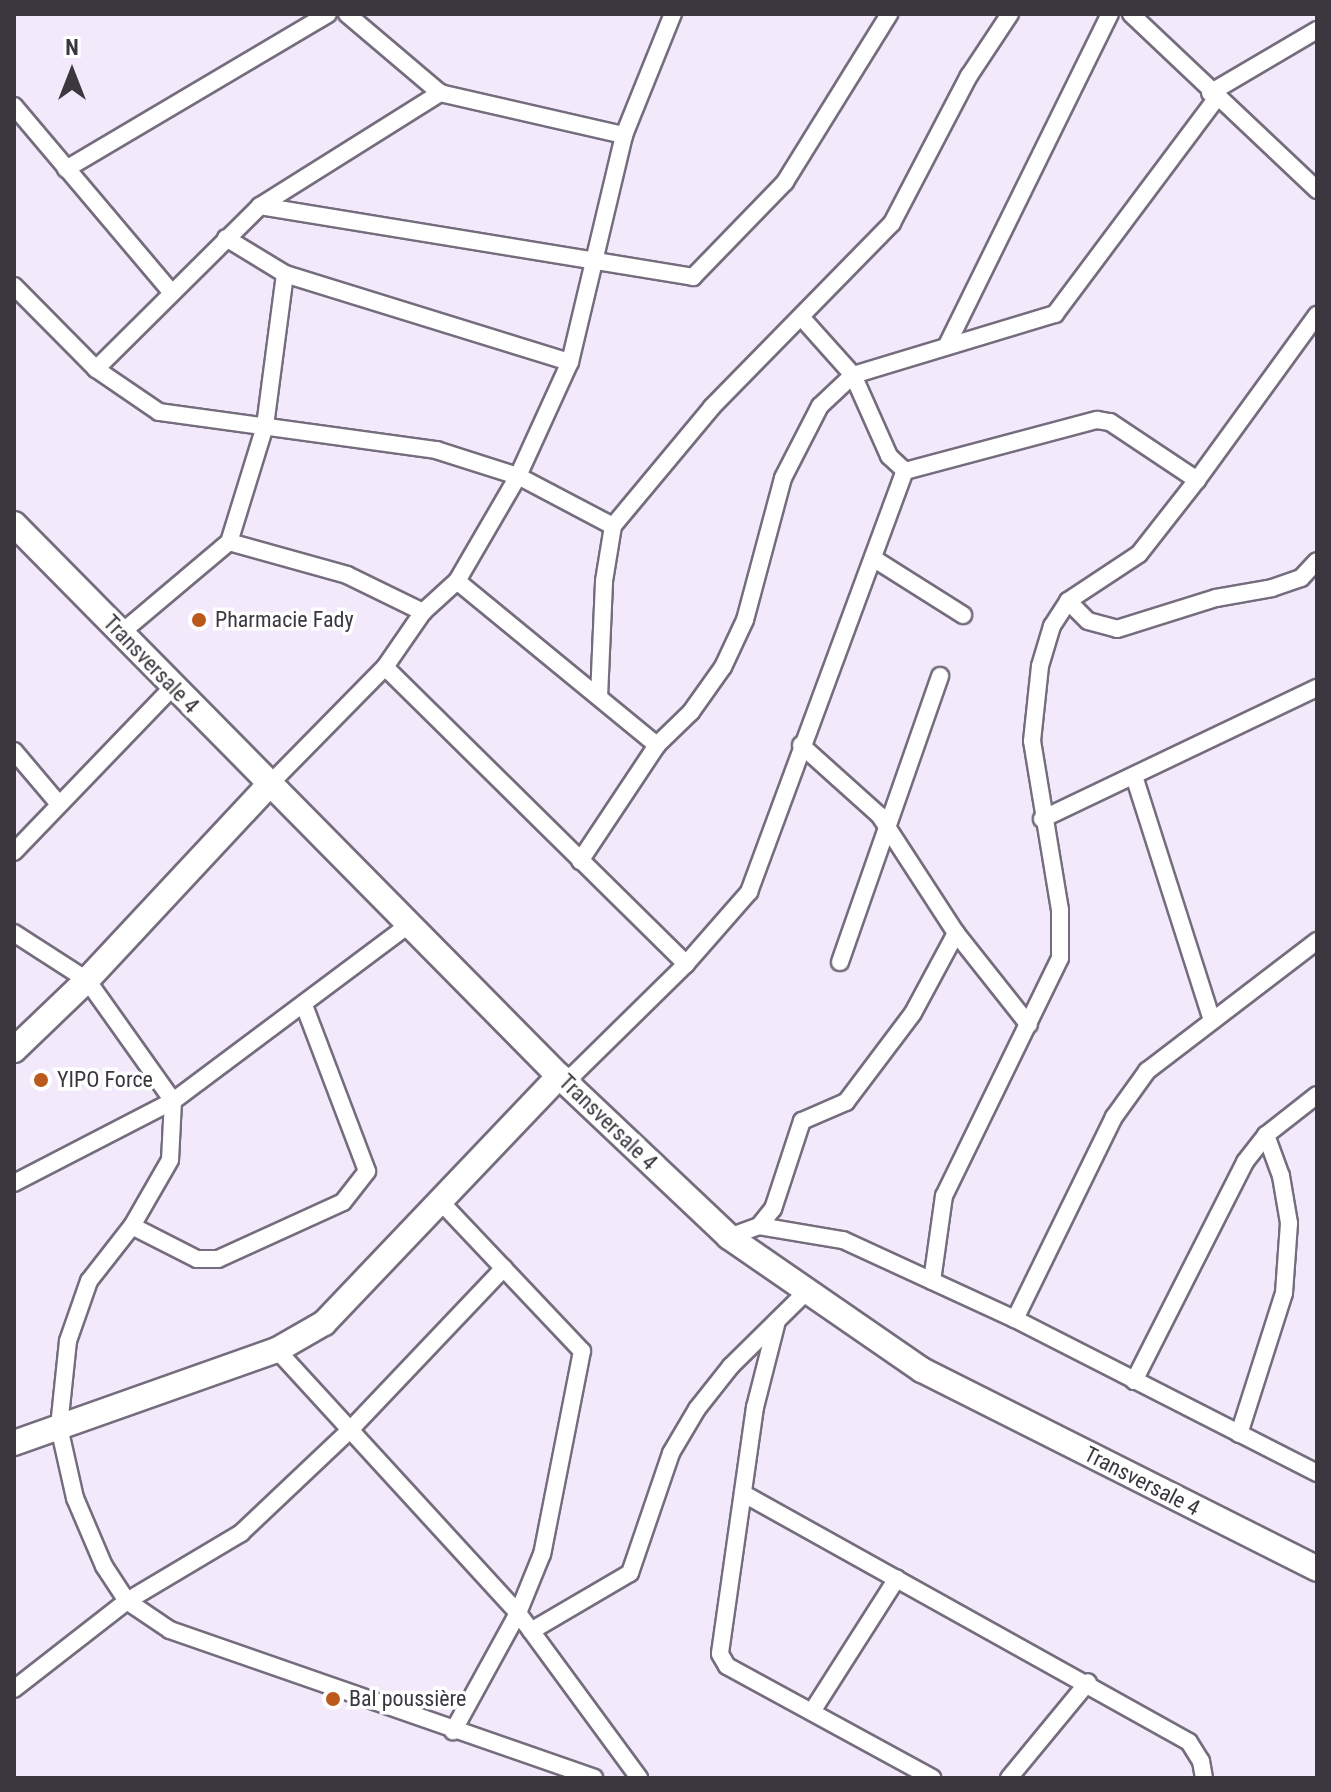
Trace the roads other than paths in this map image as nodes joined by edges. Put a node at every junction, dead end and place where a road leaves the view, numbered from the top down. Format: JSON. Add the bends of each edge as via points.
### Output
{"nodes":[{"id":1,"x":328,"y":14,"type":"edge"},
{"id":2,"x":347,"y":14,"type":"edge"},
{"id":3,"x":673,"y":14,"type":"edge"},
{"id":4,"x":889,"y":14,"type":"edge"},
{"id":5,"x":1010,"y":14,"type":"edge"},
{"id":6,"x":1110,"y":14,"type":"edge"},
{"id":7,"x":1131,"y":14,"type":"edge"},
{"id":8,"x":1317,"y":30,"type":"edge"},
{"id":9,"x":440,"y":93,"type":"junction"},
{"id":10,"x":1213,"y":96,"type":"junction"},
{"id":11,"x":14,"y":106,"type":"edge"},
{"id":12,"x":624,"y":135,"type":"junction"},
{"id":13,"x":66,"y":169,"type":"junction"},
{"id":14,"x":1317,"y":190,"type":"edge"},
{"id":15,"x":260,"y":206,"type":"junction"},
{"id":16,"x":226,"y":238,"type":"junction"},
{"id":17,"x":592,"y":264,"type":"junction"},
{"id":18,"x":285,"y":274,"type":"junction"},
{"id":19,"x":14,"y":286,"type":"edge"},
{"id":20,"x":171,"y":292,"type":"junction"},
{"id":21,"x":1317,"y":315,"type":"edge"},
{"id":22,"x":802,"y":318,"type":"junction"},
{"id":23,"x":947,"y":345,"type":"junction"},
{"id":24,"x":570,"y":362,"type":"junction"},
{"id":25,"x":96,"y":369,"type":"junction"},
{"id":26,"x":853,"y":375,"type":"junction"},
{"id":27,"x":265,"y":426,"type":"junction"},
{"id":28,"x":905,"y":471,"type":"junction"},
{"id":29,"x":518,"y":476,"type":"junction"},
{"id":30,"x":1197,"y":480,"type":"junction"},
{"id":31,"x":14,"y":524,"type":"edge"},
{"id":32,"x":613,"y":526,"type":"junction"},
{"id":33,"x":229,"y":542,"type":"junction"},
{"id":34,"x":876,"y":560,"type":"junction"},
{"id":35,"x":1317,"y":561,"type":"edge"},
{"id":36,"x":457,"y":581,"type":"junction"},
{"id":37,"x":1068,"y":601,"type":"junction"},
{"id":38,"x":423,"y":612,"type":"junction"},
{"id":39,"x":963,"y":615,"type":"dead end"},
{"id":40,"x":121,"y":633,"type":"junction"},
{"id":41,"x":385,"y":667,"type":"junction"},
{"id":42,"x":940,"y":676,"type":"dead end"},
{"id":43,"x":173,"y":687,"type":"junction"},
{"id":44,"x":1317,"y":688,"type":"edge"},
{"id":45,"x":599,"y":697,"type":"junction"},
{"id":46,"x":657,"y":745,"type":"junction"},
{"id":47,"x":801,"y":745,"type":"junction"},
{"id":48,"x":14,"y":751,"type":"edge"},
{"id":49,"x":1134,"y":776,"type":"junction"},
{"id":50,"x":269,"y":785,"type":"junction"},
{"id":51,"x":58,"y":803,"type":"junction"},
{"id":52,"x":1042,"y":819,"type":"junction"},
{"id":53,"x":890,"y":831,"type":"junction"},
{"id":54,"x":14,"y":852,"type":"edge"},
{"id":55,"x":580,"y":861,"type":"junction"},
{"id":56,"x":411,"y":923,"type":"junction"},
{"id":57,"x":14,"y":933,"type":"edge"},
{"id":58,"x":956,"y":933,"type":"junction"},
{"id":59,"x":1317,"y":941,"type":"edge"},
{"id":60,"x":840,"y":962,"type":"dead end"},
{"id":61,"x":686,"y":964,"type":"junction"},
{"id":62,"x":87,"y":980,"type":"junction"},
{"id":63,"x":304,"y":1005,"type":"junction"},
{"id":64,"x":1211,"y":1017,"type":"junction"},
{"id":65,"x":1029,"y":1025,"type":"junction"},
{"id":66,"x":14,"y":1050,"type":"edge"},
{"id":67,"x":563,"y":1079,"type":"junction"},
{"id":68,"x":1317,"y":1095,"type":"edge"},
{"id":69,"x":173,"y":1101,"type":"junction"},
{"id":70,"x":1266,"y":1135,"type":"junction"},
{"id":71,"x":14,"y":1183,"type":"edge"},
{"id":72,"x":441,"y":1202,"type":"junction"},
{"id":73,"x":132,"y":1226,"type":"junction"},
{"id":74,"x":759,"y":1226,"type":"junction"},
{"id":75,"x":729,"y":1237,"type":"junction"},
{"id":76,"x":504,"y":1268,"type":"junction"},
{"id":77,"x":932,"y":1281,"type":"junction"},
{"id":78,"x":806,"y":1292,"type":"junction"},
{"id":79,"x":1015,"y":1319,"type":"junction"},
{"id":80,"x":777,"y":1321,"type":"junction"},
{"id":81,"x":277,"y":1350,"type":"junction"},
{"id":82,"x":1134,"y":1381,"type":"junction"},
{"id":83,"x":59,"y":1427,"type":"junction"},
{"id":84,"x":351,"y":1429,"type":"junction"},
{"id":85,"x":1239,"y":1434,"type":"junction"},
{"id":86,"x":14,"y":1443,"type":"edge"},
{"id":87,"x":1317,"y":1473,"type":"edge"},
{"id":88,"x":744,"y":1494,"type":"junction"},
{"id":89,"x":1317,"y":1569,"type":"edge"},
{"id":90,"x":897,"y":1578,"type":"junction"},
{"id":91,"x":127,"y":1601,"type":"junction"},
{"id":92,"x":518,"y":1613,"type":"junction"},
{"id":93,"x":531,"y":1631,"type":"junction"},
{"id":94,"x":1088,"y":1682,"type":"junction"},
{"id":95,"x":14,"y":1689,"type":"edge"},
{"id":96,"x":813,"y":1710,"type":"junction"},
{"id":97,"x":453,"y":1731,"type":"junction"},
{"id":98,"x":594,"y":1778,"type":"edge"},
{"id":99,"x":639,"y":1778,"type":"edge"},
{"id":100,"x":932,"y":1778,"type":"edge"},
{"id":101,"x":1009,"y":1778,"type":"edge"},
{"id":102,"x":1204,"y":1778,"type":"edge"}],
"edges":[{"from":1,"to":13,"type":"street"},
{"from":2,"to":9,"type":"street"},
{"from":3,"to":12,"type":"street"},
{"from":4,"to":17,"type":"street","via":[[785,182],[693,277]]},
{"from":5,"to":22,"type":"street","via":[[969,76],[892,223]]},
{"from":6,"to":23,"type":"street"},
{"from":7,"to":10,"type":"street"},
{"from":8,"to":10,"type":"street"},
{"from":9,"to":12,"type":"street"},
{"from":9,"to":15,"type":"street"},
{"from":10,"to":14,"type":"street"},
{"from":10,"to":23,"type":"street","via":[[1055,314]]},
{"from":11,"to":13,"type":"street"},
{"from":12,"to":17,"type":"street"},
{"from":13,"to":20,"type":"street"},
{"from":15,"to":16,"type":"street"},
{"from":15,"to":17,"type":"street"},
{"from":16,"to":18,"type":"street"},
{"from":16,"to":20,"type":"street"},
{"from":17,"to":24,"type":"street"},
{"from":18,"to":24,"type":"street"},
{"from":18,"to":27,"type":"street"},
{"from":19,"to":25,"type":"street"},
{"from":20,"to":25,"type":"street"},
{"from":21,"to":30,"type":"street"},
{"from":22,"to":26,"type":"street"},
{"from":22,"to":32,"type":"street","via":[[712,407]]},
{"from":23,"to":26,"type":"street"},
{"from":24,"to":29,"type":"street"},
{"from":25,"to":27,"type":"street","via":[[159,412]]},
{"from":26,"to":28,"type":"street","via":[[889,456]]},
{"from":26,"to":46,"type":"street","via":[[820,406],[783,478],[745,620],[723,667],[691,712]]},
{"from":27,"to":29,"type":"street","via":[[436,450]]},
{"from":27,"to":33,"type":"street"},
{"from":28,"to":30,"type":"street","via":[[1097,420],[1110,422]]},
{"from":28,"to":34,"type":"street"},
{"from":29,"to":32,"type":"street"},
{"from":29,"to":36,"type":"street"},
{"from":30,"to":37,"type":"street","via":[[1139,554]]},
{"from":31,"to":40,"type":"main road","name":"Transversale 4"},
{"from":32,"to":45,"type":"street","via":[[604,581]]},
{"from":33,"to":38,"type":"street","via":[[347,575]]},
{"from":33,"to":40,"type":"street"},
{"from":34,"to":39,"type":"street"},
{"from":34,"to":47,"type":"street"},
{"from":35,"to":37,"type":"street","via":[[1301,578],[1272,588],[1216,598],[1117,629],[1088,621]]},
{"from":36,"to":38,"type":"street"},
{"from":36,"to":45,"type":"street"},
{"from":37,"to":52,"type":"street","via":[[1052,626],[1040,666],[1032,741]]},
{"from":38,"to":41,"type":"street"},
{"from":40,"to":43,"type":"main road","name":"Transversale 4"},
{"from":41,"to":50,"type":"street"},
{"from":41,"to":55,"type":"street"},
{"from":42,"to":53,"type":"street"},
{"from":43,"to":50,"type":"main road","name":"Transversale 4"},
{"from":43,"to":51,"type":"street"},
{"from":44,"to":49,"type":"street"},
{"from":45,"to":46,"type":"street"},
{"from":46,"to":55,"type":"street"},
{"from":47,"to":53,"type":"street"},
{"from":47,"to":61,"type":"street","via":[[749,892]]},
{"from":48,"to":51,"type":"street"},
{"from":49,"to":52,"type":"street"},
{"from":49,"to":64,"type":"street"},
{"from":50,"to":56,"type":"main road","name":"Transversale 4"},
{"from":50,"to":62,"type":"main road"},
{"from":51,"to":54,"type":"street"},
{"from":52,"to":65,"type":"street","via":[[1060,910],[1060,958]]},
{"from":53,"to":58,"type":"street"},
{"from":53,"to":60,"type":"street"},
{"from":55,"to":61,"type":"street"},
{"from":56,"to":63,"type":"street"},
{"from":56,"to":67,"type":"main road","name":"Transversale 4"},
{"from":57,"to":62,"type":"street"},
{"from":58,"to":65,"type":"street"},
{"from":58,"to":74,"type":"street","via":[[913,1013],[846,1102],[802,1121],[773,1209]]},
{"from":59,"to":64,"type":"street"},
{"from":61,"to":67,"type":"street"},
{"from":62,"to":66,"type":"main road"},
{"from":62,"to":69,"type":"street"},
{"from":63,"to":69,"type":"street"},
{"from":63,"to":73,"type":"street","via":[[367,1171],[343,1202],[218,1259],[197,1259]]},
{"from":64,"to":79,"type":"street","via":[[1147,1071],[1114,1117]]},
{"from":65,"to":77,"type":"street","via":[[944,1196]]},
{"from":67,"to":72,"type":"main road"},
{"from":67,"to":75,"type":"main road","name":"Transversale 4"},
{"from":68,"to":70,"type":"street"},
{"from":69,"to":71,"type":"street"},
{"from":69,"to":73,"type":"street","via":[[170,1160]]},
{"from":70,"to":82,"type":"street","via":[[1245,1162]]},
{"from":70,"to":85,"type":"street","via":[[1281,1176],[1289,1223],[1284,1293]]},
{"from":72,"to":76,"type":"street"},
{"from":72,"to":81,"type":"main road","via":[[324,1323]]},
{"from":73,"to":83,"type":"street","via":[[89,1281],[68,1341]]},
{"from":74,"to":75,"type":"street"},
{"from":74,"to":77,"type":"street","via":[[843,1240]]},
{"from":75,"to":78,"type":"main road","name":"Transversale 4"},
{"from":76,"to":84,"type":"street"},
{"from":76,"to":92,"type":"street","via":[[582,1351],[542,1554]]},
{"from":77,"to":79,"type":"street"},
{"from":78,"to":80,"type":"street"},
{"from":78,"to":89,"type":"main road","name":"Transversale 4","via":[[922,1370]]},
{"from":79,"to":82,"type":"street"},
{"from":80,"to":88,"type":"street","via":[[755,1407]]},
{"from":80,"to":93,"type":"street","via":[[731,1366],[671,1453],[630,1573]]},
{"from":81,"to":83,"type":"main road"},
{"from":81,"to":84,"type":"street"},
{"from":82,"to":85,"type":"street"},
{"from":83,"to":86,"type":"main road"},
{"from":83,"to":91,"type":"street","via":[[75,1498],[104,1566]]},
{"from":84,"to":91,"type":"street","via":[[241,1533]]},
{"from":84,"to":92,"type":"street"},
{"from":85,"to":87,"type":"street"},
{"from":88,"to":90,"type":"street"},
{"from":88,"to":96,"type":"street","via":[[720,1654],[727,1666]]},
{"from":90,"to":94,"type":"street"},
{"from":90,"to":96,"type":"street"},
{"from":91,"to":95,"type":"street"},
{"from":91,"to":97,"type":"street","via":[[170,1630]]},
{"from":92,"to":93,"type":"street"},
{"from":92,"to":97,"type":"street"},
{"from":93,"to":99,"type":"street"},
{"from":94,"to":101,"type":"street"},
{"from":94,"to":102,"type":"street","via":[[1189,1742]]},
{"from":96,"to":100,"type":"street"},
{"from":97,"to":98,"type":"street"}]}
